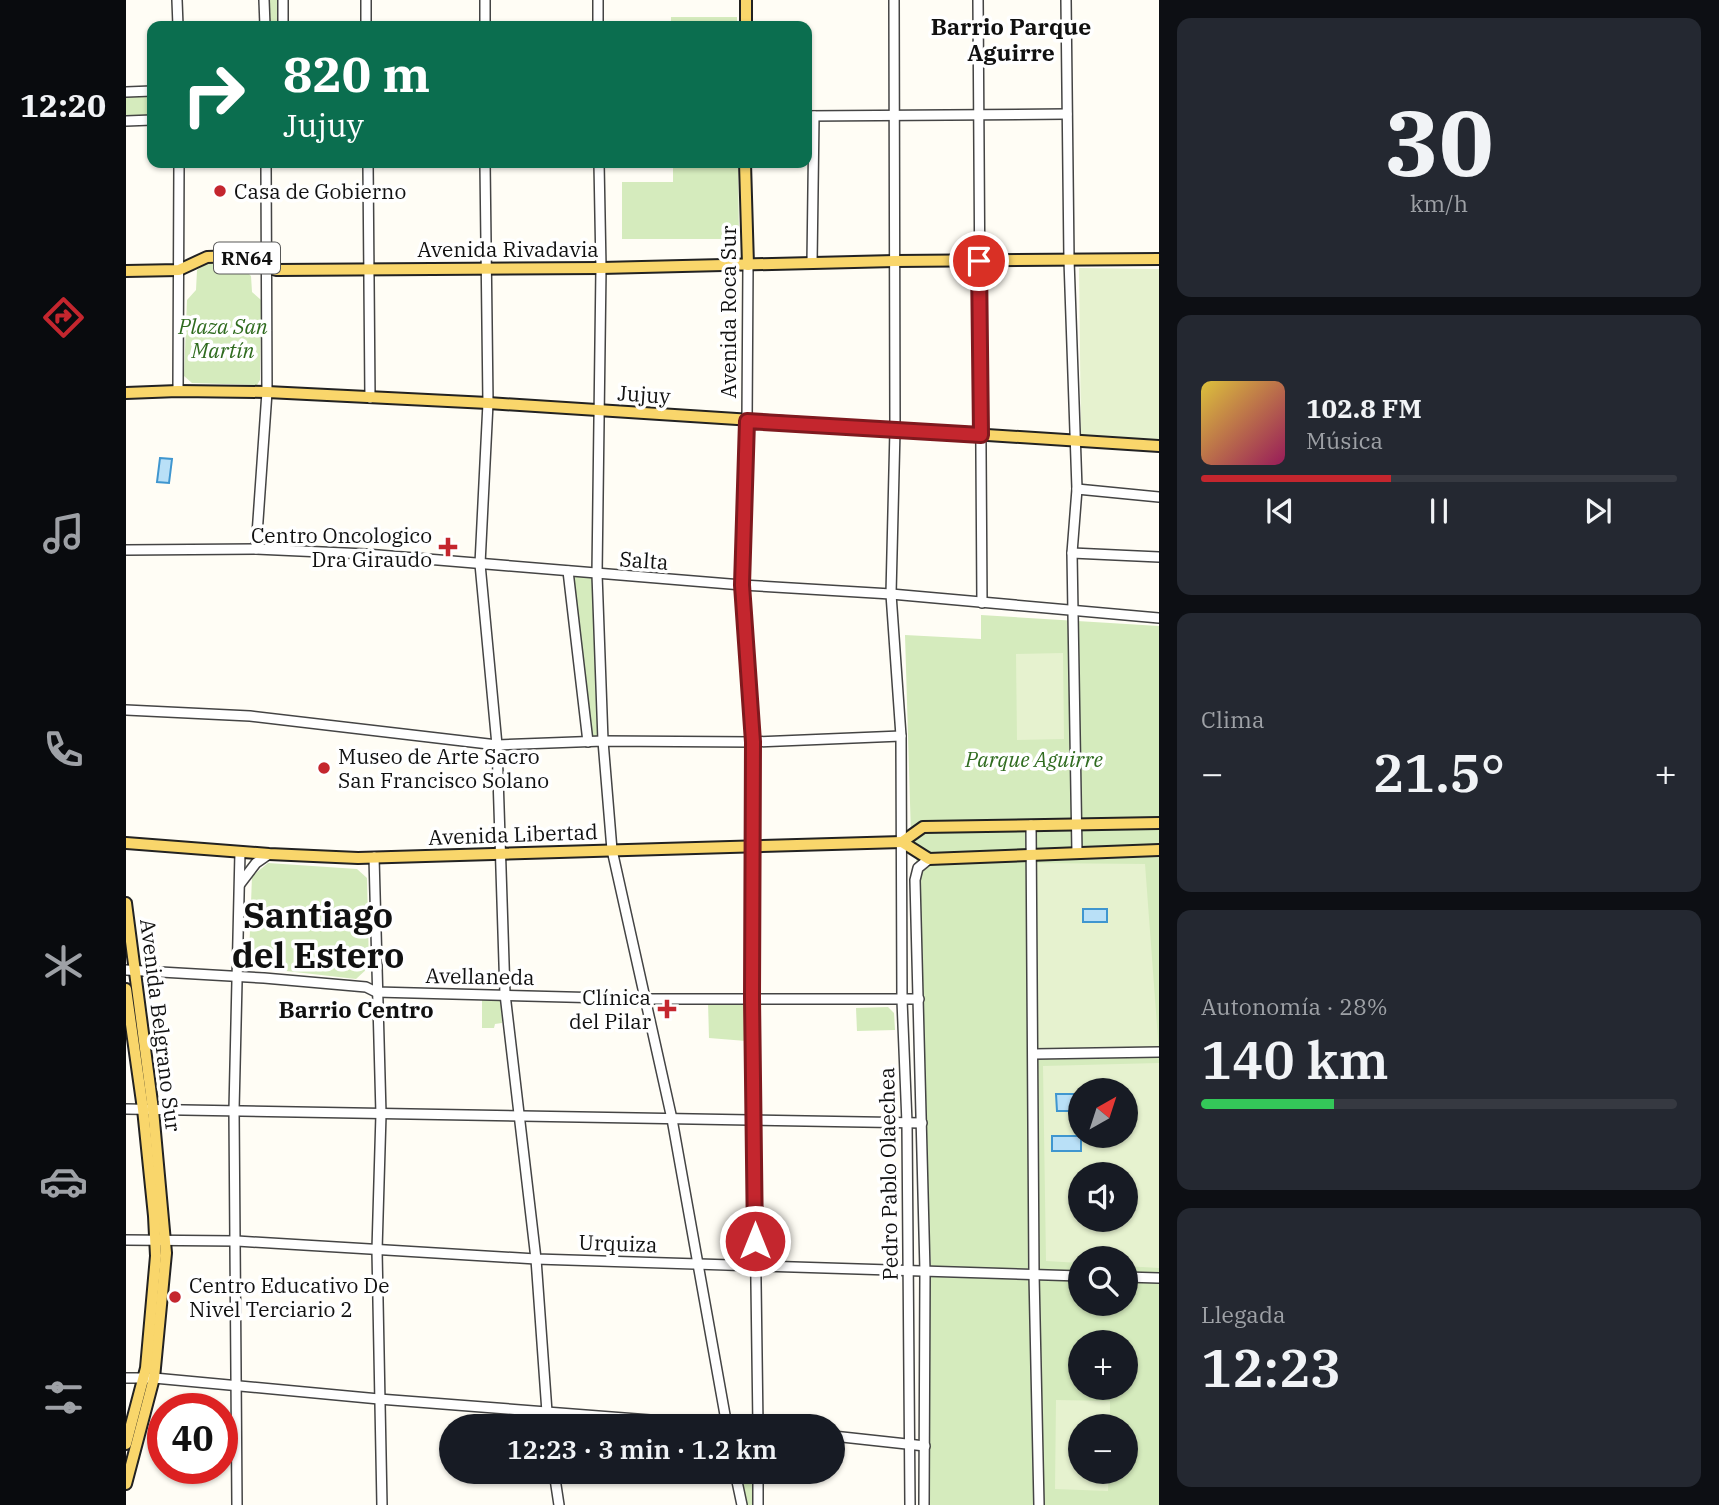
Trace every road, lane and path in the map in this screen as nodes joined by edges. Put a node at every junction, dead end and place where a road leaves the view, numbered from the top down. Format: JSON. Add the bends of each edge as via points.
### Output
{"nodes":[{"id":1,"x":177,"y":0,"type":"edge"},
{"id":2,"x":264,"y":0,"type":"edge"},
{"id":3,"x":283,"y":0,"type":"edge"},
{"id":4,"x":366,"y":0,"type":"edge"},
{"id":5,"x":485,"y":0,"type":"edge"},
{"id":6,"x":598,"y":0,"type":"edge"},
{"id":7,"x":746,"y":0,"type":"edge"},
{"id":8,"x":894,"y":0,"type":"edge"},
{"id":9,"x":978,"y":0,"type":"edge"},
{"id":10,"x":1066,"y":0,"type":"edge"},
{"id":11,"x":178,"y":21,"type":"edge"},
{"id":12,"x":265,"y":21,"type":"edge"},
{"id":13,"x":283,"y":21,"type":"edge"},
{"id":14,"x":366,"y":21,"type":"edge"},
{"id":15,"x":485,"y":21,"type":"edge"},
{"id":16,"x":598,"y":21,"type":"edge"},
{"id":17,"x":746,"y":21,"type":"edge"},
{"id":18,"x":147,"y":91,"type":"edge"},
{"id":19,"x":126,"y":92,"type":"edge"},
{"id":20,"x":978,"y":114,"type":"junction"},
{"id":21,"x":1067,"y":114,"type":"junction"},
{"id":22,"x":895,"y":115,"type":"junction"},
{"id":23,"x":812,"y":116,"type":"edge"},
{"id":24,"x":147,"y":120,"type":"edge"},
{"id":25,"x":126,"y":121,"type":"edge"},
{"id":26,"x":179,"y":168,"type":"edge"},
{"id":27,"x":266,"y":168,"type":"edge"},
{"id":28,"x":368,"y":168,"type":"edge"},
{"id":29,"x":485,"y":168,"type":"edge"},
{"id":30,"x":599,"y":168,"type":"edge"},
{"id":31,"x":746,"y":168,"type":"edge"},
{"id":32,"x":811,"y":168,"type":"edge"},
{"id":33,"x":1069,"y":260,"type":"junction"},
{"id":34,"x":1159,"y":260,"type":"edge"},
{"id":35,"x":895,"y":261,"type":"junction"},
{"id":36,"x":979,"y":261,"type":"junction"},
{"id":37,"x":812,"y":263,"type":"junction"},
{"id":38,"x":748,"y":265,"type":"junction"},
{"id":39,"x":265,"y":267,"type":"junction"},
{"id":40,"x":486,"y":267,"type":"junction"},
{"id":41,"x":369,"y":268,"type":"junction"},
{"id":42,"x":601,"y":268,"type":"junction"},
{"id":43,"x":178,"y":270,"type":"junction"},
{"id":44,"x":126,"y":271,"type":"edge"},
{"id":45,"x":178,"y":391,"type":"junction"},
{"id":46,"x":267,"y":392,"type":"junction"},
{"id":47,"x":126,"y":393,"type":"edge"},
{"id":48,"x":370,"y":398,"type":"junction"},
{"id":49,"x":488,"y":403,"type":"junction"},
{"id":50,"x":601,"y":411,"type":"junction"},
{"id":51,"x":747,"y":421,"type":"junction"},
{"id":52,"x":895,"y":430,"type":"junction"},
{"id":53,"x":981,"y":435,"type":"junction"},
{"id":54,"x":1073,"y":441,"type":"junction"},
{"id":55,"x":1159,"y":446,"type":"edge"},
{"id":56,"x":1077,"y":489,"type":"junction"},
{"id":57,"x":1159,"y":497,"type":"edge"},
{"id":58,"x":256,"y":549,"type":"junction"},
{"id":59,"x":126,"y":550,"type":"edge"},
{"id":60,"x":1072,"y":553,"type":"junction"},
{"id":61,"x":1159,"y":557,"type":"edge"},
{"id":62,"x":480,"y":564,"type":"junction"},
{"id":63,"x":568,"y":571,"type":"junction"},
{"id":64,"x":597,"y":573,"type":"junction"},
{"id":65,"x":742,"y":585,"type":"junction"},
{"id":66,"x":891,"y":594,"type":"junction"},
{"id":67,"x":982,"y":603,"type":"junction"},
{"id":68,"x":1073,"y":611,"type":"junction"},
{"id":69,"x":1159,"y":618,"type":"edge"},
{"id":70,"x":126,"y":710,"type":"edge"},
{"id":71,"x":901,"y":736,"type":"junction"},
{"id":72,"x":603,"y":741,"type":"junction"},
{"id":73,"x":588,"y":742,"type":"junction"},
{"id":74,"x":753,"y":742,"type":"junction"},
{"id":75,"x":497,"y":745,"type":"junction"},
{"id":76,"x":1159,"y":822,"type":"edge"},
{"id":77,"x":1077,"y":824,"type":"junction"},
{"id":78,"x":1031,"y":825,"type":"junction"},
{"id":79,"x":902,"y":842,"type":"junction"},
{"id":80,"x":126,"y":843,"type":"edge"},
{"id":81,"x":754,"y":847,"type":"junction"},
{"id":82,"x":612,"y":850,"type":"junction"},
{"id":83,"x":1159,"y":850,"type":"edge"},
{"id":84,"x":240,"y":852,"type":"junction"},
{"id":85,"x":1077,"y":853,"type":"junction"},
{"id":86,"x":269,"y":854,"type":"junction"},
{"id":87,"x":499,"y":854,"type":"junction"},
{"id":88,"x":1030,"y":855,"type":"junction"},
{"id":89,"x":374,"y":857,"type":"junction"},
{"id":90,"x":929,"y":859,"type":"junction"},
{"id":91,"x":240,"y":884,"type":"junction"},
{"id":92,"x":126,"y":903,"type":"edge"},
{"id":93,"x":130,"y":970,"type":"edge"},
{"id":94,"x":239,"y":976,"type":"junction"},
{"id":95,"x":126,"y":989,"type":"edge"},
{"id":96,"x":376,"y":992,"type":"junction"},
{"id":97,"x":505,"y":994,"type":"junction"},
{"id":98,"x":752,"y":998,"type":"junction"},
{"id":99,"x":644,"y":999,"type":"junction"},
{"id":100,"x":919,"y":999,"type":"junction"},
{"id":101,"x":902,"y":1000,"type":"junction"},
{"id":102,"x":1159,"y":1052,"type":"edge"},
{"id":103,"x":1034,"y":1054,"type":"junction"},
{"id":104,"x":126,"y":1109,"type":"edge"},
{"id":105,"x":148,"y":1110,"type":"junction"},
{"id":106,"x":234,"y":1110,"type":"junction"},
{"id":107,"x":381,"y":1114,"type":"junction"},
{"id":108,"x":519,"y":1117,"type":"junction"},
{"id":109,"x":672,"y":1119,"type":"junction"},
{"id":110,"x":754,"y":1120,"type":"junction"},
{"id":111,"x":907,"y":1123,"type":"junction"},
{"id":112,"x":922,"y":1123,"type":"junction"},
{"id":113,"x":126,"y":1240,"type":"edge"},
{"id":114,"x":161,"y":1240,"type":"junction"},
{"id":115,"x":237,"y":1241,"type":"junction"},
{"id":116,"x":377,"y":1250,"type":"junction"},
{"id":117,"x":536,"y":1259,"type":"junction"},
{"id":118,"x":699,"y":1263,"type":"junction"},
{"id":119,"x":755,"y":1265,"type":"junction"},
{"id":120,"x":907,"y":1270,"type":"junction"},
{"id":121,"x":925,"y":1271,"type":"junction"},
{"id":122,"x":1034,"y":1274,"type":"junction"},
{"id":123,"x":1068,"y":1275,"type":"edge"},
{"id":124,"x":1138,"y":1277,"type":"edge"},
{"id":125,"x":1159,"y":1278,"type":"edge"},
{"id":126,"x":126,"y":1378,"type":"edge"},
{"id":127,"x":149,"y":1378,"type":"junction"},
{"id":128,"x":236,"y":1386,"type":"junction"},
{"id":129,"x":379,"y":1399,"type":"junction"},
{"id":130,"x":546,"y":1412,"type":"junction"},
{"id":131,"x":572,"y":1414,"type":"edge"},
{"id":132,"x":725,"y":1414,"type":"edge"},
{"id":133,"x":758,"y":1414,"type":"edge"},
{"id":134,"x":845,"y":1437,"type":"edge"},
{"id":135,"x":909,"y":1443,"type":"junction"},
{"id":136,"x":126,"y":1444,"type":"edge"},
{"id":137,"x":925,"y":1446,"type":"junction"},
{"id":138,"x":126,"y":1484,"type":"edge"},
{"id":139,"x":556,"y":1484,"type":"edge"},
{"id":140,"x":738,"y":1484,"type":"edge"},
{"id":141,"x":758,"y":1484,"type":"edge"},
{"id":142,"x":237,"y":1505,"type":"edge"},
{"id":143,"x":382,"y":1505,"type":"edge"},
{"id":144,"x":559,"y":1505,"type":"edge"},
{"id":145,"x":742,"y":1505,"type":"edge"},
{"id":146,"x":758,"y":1505,"type":"edge"},
{"id":147,"x":910,"y":1505,"type":"edge"},
{"id":148,"x":924,"y":1505,"type":"edge"},
{"id":149,"x":1039,"y":1505,"type":"edge"}],
"edges":[{"from":1,"to":11,"type":"street"},
{"from":2,"to":12,"type":"street"},
{"from":3,"to":13,"type":"street"},
{"from":4,"to":14,"type":"street"},
{"from":5,"to":15,"type":"street"},
{"from":6,"to":16,"type":"street"},
{"from":7,"to":17,"type":"main road"},
{"from":8,"to":22,"type":"street","name":"Pedro Pablo Olaechea"},
{"from":9,"to":20,"type":"street"},
{"from":10,"to":21,"type":"street"},
{"from":18,"to":19,"type":"street"},
{"from":20,"to":21,"type":"street"},
{"from":20,"to":22,"type":"street"},
{"from":20,"to":36,"type":"street"},
{"from":21,"to":33,"type":"street"},
{"from":22,"to":23,"type":"street"},
{"from":22,"to":35,"type":"street","name":"Pedro Pablo Olaechea"},
{"from":24,"to":25,"type":"street"},
{"from":26,"to":43,"type":"street"},
{"from":27,"to":39,"type":"street"},
{"from":28,"to":41,"type":"street"},
{"from":29,"to":40,"type":"street"},
{"from":30,"to":42,"type":"street"},
{"from":31,"to":38,"type":"main road","name":"Avenida Roca Sur"},
{"from":32,"to":37,"type":"street"},
{"from":33,"to":34,"type":"main road","name":"Avenida Rivadavia"},
{"from":33,"to":36,"type":"main road","name":"Avenida Rivadavia"},
{"from":33,"to":54,"type":"street"},
{"from":35,"to":36,"type":"main road","name":"Avenida Rivadavia"},
{"from":35,"to":37,"type":"main road","name":"Avenida Rivadavia"},
{"from":35,"to":52,"type":"street","name":"Pedro Pablo Olaechea"},
{"from":36,"to":53,"type":"street"},
{"from":37,"to":38,"type":"main road","name":"Avenida Rivadavia"},
{"from":38,"to":42,"type":"main road","name":"Avenida Rivadavia"},
{"from":38,"to":51,"type":"street","name":"Avenida Roca Sur"},
{"from":39,"to":41,"type":"main road","name":"Avenida Rivadavia","number":"RN64"},
{"from":39,"to":43,"type":"main road","name":"Avenida Rivadavia","number":"RN64","via":[[242,257],[211,256]]},
{"from":39,"to":46,"type":"street","number":"RN64"},
{"from":40,"to":41,"type":"main road","name":"Avenida Rivadavia"},
{"from":40,"to":42,"type":"main road","name":"Avenida Rivadavia"},
{"from":40,"to":49,"type":"street"},
{"from":41,"to":48,"type":"street"},
{"from":42,"to":50,"type":"street"},
{"from":43,"to":44,"type":"main road","name":"Avenida Rivadavia","number":"RN64"},
{"from":43,"to":45,"type":"street"},
{"from":45,"to":46,"type":"main road","name":"Jujuy"},
{"from":45,"to":47,"type":"main road","name":"Jujuy"},
{"from":46,"to":48,"type":"main road","name":"Jujuy"},
{"from":46,"to":58,"type":"street"},
{"from":48,"to":49,"type":"main road","name":"Jujuy"},
{"from":49,"to":50,"type":"main road","name":"Jujuy"},
{"from":49,"to":62,"type":"street"},
{"from":50,"to":51,"type":"main road","name":"Jujuy"},
{"from":50,"to":64,"type":"street"},
{"from":51,"to":52,"type":"main road","name":"Jujuy"},
{"from":51,"to":65,"type":"street","name":"Avenida Roca Sur"},
{"from":52,"to":53,"type":"main road","name":"Jujuy"},
{"from":52,"to":66,"type":"street","name":"Pedro Pablo Olaechea"},
{"from":53,"to":54,"type":"main road","name":"Jujuy"},
{"from":53,"to":67,"type":"street"},
{"from":54,"to":55,"type":"main road","name":"Jujuy"},
{"from":54,"to":56,"type":"street"},
{"from":56,"to":57,"type":"street"},
{"from":56,"to":60,"type":"street"},
{"from":58,"to":59,"type":"street","name":"Salta"},
{"from":58,"to":62,"type":"street","name":"Salta"},
{"from":60,"to":61,"type":"street"},
{"from":60,"to":68,"type":"street"},
{"from":62,"to":63,"type":"street","name":"Salta"},
{"from":62,"to":75,"type":"street"},
{"from":63,"to":64,"type":"street","name":"Salta"},
{"from":63,"to":73,"type":"street"},
{"from":64,"to":65,"type":"street","name":"Salta"},
{"from":64,"to":72,"type":"street"},
{"from":65,"to":66,"type":"street","name":"Salta"},
{"from":65,"to":74,"type":"street","name":"Avenida Roca Sur"},
{"from":66,"to":67,"type":"street","name":"Salta"},
{"from":66,"to":71,"type":"street","name":"Pedro Pablo Olaechea"},
{"from":67,"to":68,"type":"street","name":"Salta"},
{"from":68,"to":69,"type":"street","name":"Salta"},
{"from":68,"to":77,"type":"street"},
{"from":70,"to":75,"type":"street","via":[[250,716]]},
{"from":71,"to":74,"type":"street"},
{"from":71,"to":79,"type":"street","name":"Pedro Pablo Olaechea"},
{"from":72,"to":73,"type":"street"},
{"from":72,"to":74,"type":"street"},
{"from":72,"to":82,"type":"street"},
{"from":73,"to":75,"type":"street"},
{"from":74,"to":81,"type":"street","name":"Avenida Roca Sur"},
{"from":75,"to":87,"type":"street"},
{"from":76,"to":77,"type":"main road"},
{"from":77,"to":78,"type":"main road"},
{"from":77,"to":85,"type":"street"},
{"from":78,"to":79,"type":"main road","via":[[922,827]]},
{"from":78,"to":88,"type":"street"},
{"from":79,"to":81,"type":"main road","name":"Avenida Libertad"},
{"from":79,"to":90,"type":"main road"},
{"from":79,"to":101,"type":"street","name":"Pedro Pablo Olaechea"},
{"from":80,"to":84,"type":"main road","name":"Avenida Libertad"},
{"from":81,"to":82,"type":"main road","name":"Avenida Libertad"},
{"from":81,"to":98,"type":"street","name":"Avenida Roca Sur"},
{"from":82,"to":87,"type":"main road","name":"Avenida Libertad"},
{"from":82,"to":99,"type":"street"},
{"from":83,"to":85,"type":"main road"},
{"from":84,"to":86,"type":"main road","name":"Avenida Libertad"},
{"from":84,"to":91,"type":"street"},
{"from":85,"to":88,"type":"main road"},
{"from":86,"to":89,"type":"main road","name":"Avenida Libertad"},
{"from":86,"to":91,"type":"street"},
{"from":87,"to":89,"type":"main road","name":"Avenida Libertad"},
{"from":87,"to":97,"type":"street"},
{"from":88,"to":90,"type":"main road"},
{"from":88,"to":103,"type":"street"},
{"from":89,"to":96,"type":"street"},
{"from":90,"to":100,"type":"street","name":"Pedro Pablo Olaechea","via":[[918,868],[915,880]]},
{"from":91,"to":94,"type":"street"},
{"from":92,"to":93,"type":"main road","name":"Avenida Belgrano Sur"},
{"from":93,"to":94,"type":"street","name":"Avellaneda"},
{"from":93,"to":105,"type":"main road","name":"Avenida Belgrano Sur"},
{"from":94,"to":96,"type":"street","name":"Avellaneda","via":[[366,987]]},
{"from":94,"to":106,"type":"street"},
{"from":95,"to":105,"type":"main road","name":"Avenida Belgrano Sur"},
{"from":96,"to":97,"type":"street","name":"Avellaneda"},
{"from":96,"to":107,"type":"street"},
{"from":97,"to":99,"type":"street","name":"Avellaneda"},
{"from":97,"to":108,"type":"street"},
{"from":98,"to":99,"type":"street","name":"Avellaneda"},
{"from":98,"to":101,"type":"street","name":"Avellaneda"},
{"from":98,"to":110,"type":"street","name":"Avenida Roca Sur"},
{"from":99,"to":109,"type":"street"},
{"from":100,"to":101,"type":"street","name":"Avellaneda"},
{"from":100,"to":112,"type":"street","name":"Pedro Pablo Olaechea"},
{"from":101,"to":111,"type":"street","name":"Pedro Pablo Olaechea"},
{"from":102,"to":103,"type":"street"},
{"from":103,"to":122,"type":"street"},
{"from":104,"to":105,"type":"street"},
{"from":105,"to":106,"type":"street"},
{"from":105,"to":114,"type":"main road","name":"Avenida Belgrano Sur"},
{"from":106,"to":107,"type":"street"},
{"from":106,"to":115,"type":"street"},
{"from":107,"to":108,"type":"street"},
{"from":107,"to":116,"type":"street"},
{"from":108,"to":109,"type":"street"},
{"from":108,"to":117,"type":"street"},
{"from":109,"to":110,"type":"street"},
{"from":109,"to":118,"type":"street"},
{"from":110,"to":111,"type":"street"},
{"from":110,"to":119,"type":"street","name":"Avenida Roca Sur"},
{"from":111,"to":112,"type":"street"},
{"from":111,"to":120,"type":"street","name":"Pedro Pablo Olaechea"},
{"from":112,"to":121,"type":"street","name":"Pedro Pablo Olaechea"},
{"from":113,"to":114,"type":"street","name":"Urquiza"},
{"from":114,"to":115,"type":"street","name":"Urquiza"},
{"from":114,"to":127,"type":"main road","name":"Avenida Belgrano Sur"},
{"from":115,"to":116,"type":"street","name":"Urquiza"},
{"from":115,"to":128,"type":"street"},
{"from":116,"to":117,"type":"street","name":"Urquiza"},
{"from":116,"to":129,"type":"street"},
{"from":117,"to":118,"type":"street","name":"Urquiza"},
{"from":117,"to":130,"type":"street"},
{"from":118,"to":119,"type":"street","name":"Urquiza"},
{"from":118,"to":132,"type":"street"},
{"from":119,"to":120,"type":"street","name":"Urquiza"},
{"from":119,"to":133,"type":"street","name":"Avenida Roca Sur"},
{"from":120,"to":121,"type":"street","name":"Urquiza"},
{"from":120,"to":135,"type":"street","name":"Pedro Pablo Olaechea"},
{"from":121,"to":122,"type":"street","name":"Urquiza"},
{"from":121,"to":137,"type":"street","name":"Pedro Pablo Olaechea"},
{"from":122,"to":123,"type":"street","name":"Urquiza"},
{"from":122,"to":149,"type":"street"},
{"from":124,"to":125,"type":"street"},
{"from":126,"to":127,"type":"street"},
{"from":127,"to":128,"type":"street"},
{"from":127,"to":136,"type":"main road","name":"Avenida Belgrano Sur"},
{"from":127,"to":138,"type":"main road","name":"Avenida Belgrano Sur"},
{"from":128,"to":129,"type":"street"},
{"from":128,"to":142,"type":"street"},
{"from":129,"to":130,"type":"street"},
{"from":129,"to":143,"type":"street"},
{"from":130,"to":131,"type":"street"},
{"from":134,"to":135,"type":"street"},
{"from":135,"to":137,"type":"street"},
{"from":135,"to":147,"type":"street","name":"Pedro Pablo Olaechea"},
{"from":137,"to":148,"type":"street","name":"Pedro Pablo Olaechea"},
{"from":139,"to":144,"type":"street"},
{"from":140,"to":145,"type":"street"},
{"from":141,"to":146,"type":"street"}]}
